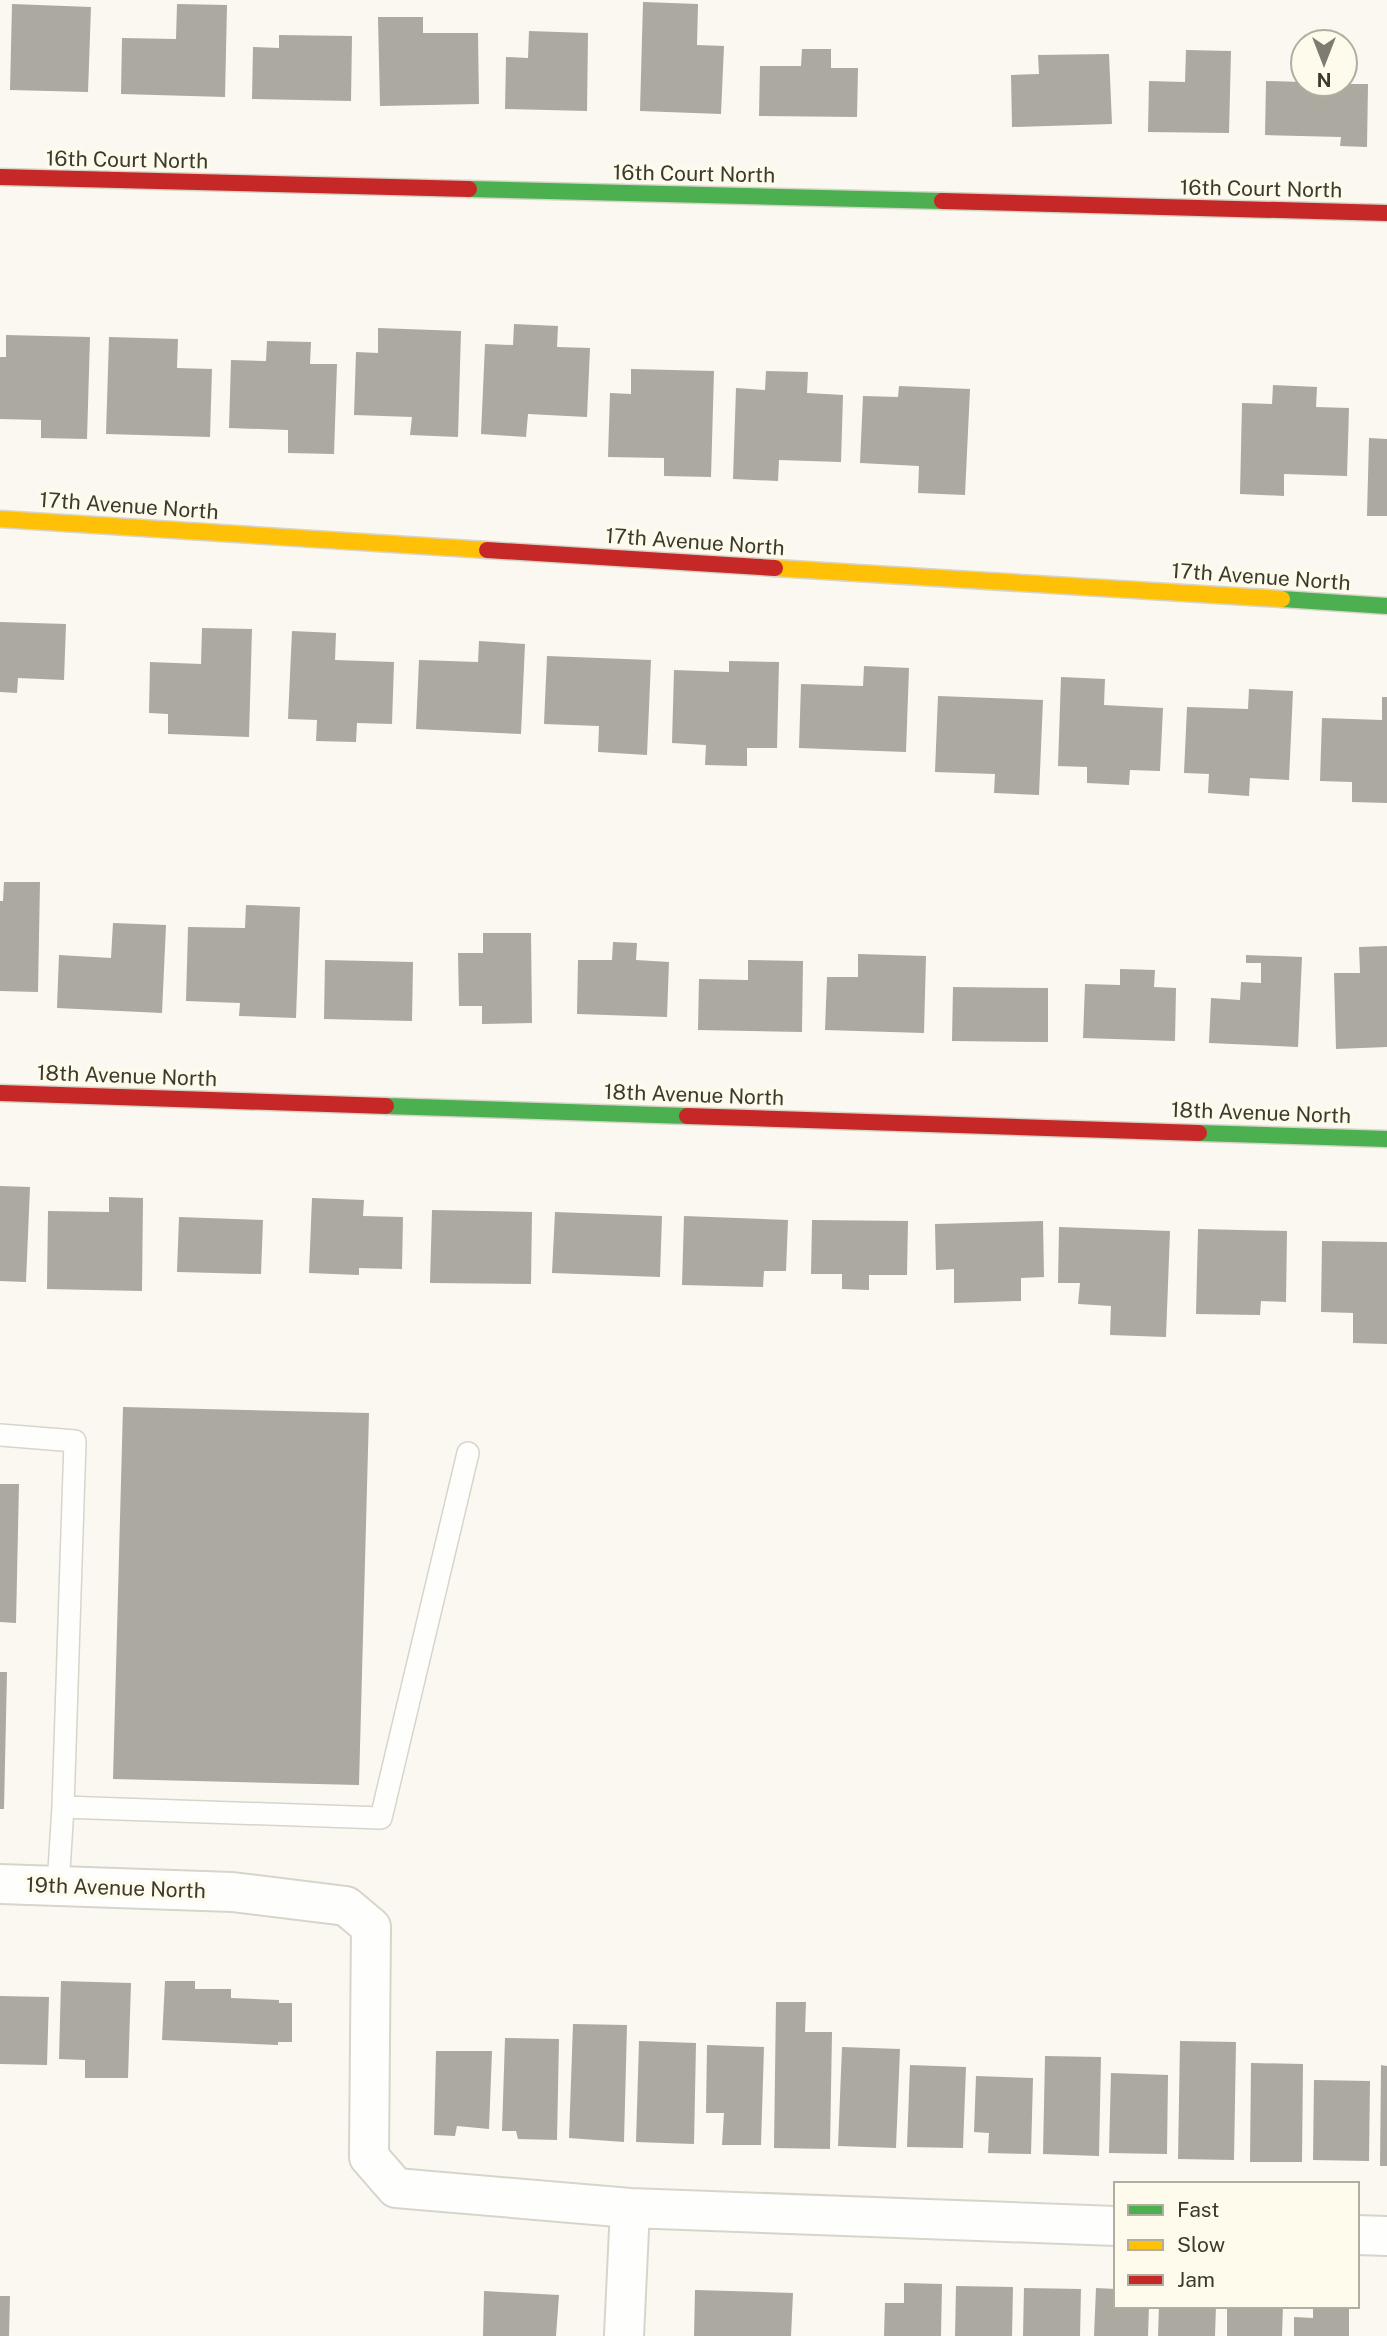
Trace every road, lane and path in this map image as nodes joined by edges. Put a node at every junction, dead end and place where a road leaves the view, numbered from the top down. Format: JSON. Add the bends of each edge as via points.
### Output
{"nodes":[{"id":1,"x":0,"y":177,"type":"edge"},
{"id":2,"x":1387,"y":213,"type":"edge"},
{"id":3,"x":0,"y":519,"type":"edge"},
{"id":4,"x":1387,"y":606,"type":"edge"},
{"id":5,"x":0,"y":1093,"type":"edge"},
{"id":6,"x":1387,"y":1139,"type":"edge"},
{"id":7,"x":0,"y":1435,"type":"edge"},
{"id":8,"x":468,"y":1453,"type":"dead end"},
{"id":9,"x":63,"y":1807,"type":"junction"},
{"id":10,"x":0,"y":1884,"type":"edge"},
{"id":11,"x":58,"y":1886,"type":"junction"},
{"id":12,"x":630,"y":2208,"type":"junction"},
{"id":13,"x":1114,"y":2226,"type":"edge"},
{"id":14,"x":1359,"y":2235,"type":"edge"},
{"id":15,"x":1387,"y":2236,"type":"edge"},
{"id":16,"x":624,"y":2336,"type":"edge"}],
"edges":[{"from":1,"to":2,"type":"street","name":"16th Court North"},
{"from":3,"to":4,"type":"street","name":"17th Avenue North"},
{"from":5,"to":6,"type":"street","name":"18th Avenue North"},
{"from":7,"to":9,"type":"lane","via":[[75,1441]]},
{"from":8,"to":9,"type":"lane","via":[[381,1818]]},
{"from":9,"to":11,"type":"lane"},
{"from":10,"to":11,"type":"street","name":"19th Avenue North"},
{"from":11,"to":12,"type":"street","name":"19th Avenue North","via":[[232,1892],[346,1906],[371,1927],[369,2157],[396,2188]]},
{"from":12,"to":13,"type":"street"},
{"from":12,"to":16,"type":"street"},
{"from":14,"to":15,"type":"street"}]}
